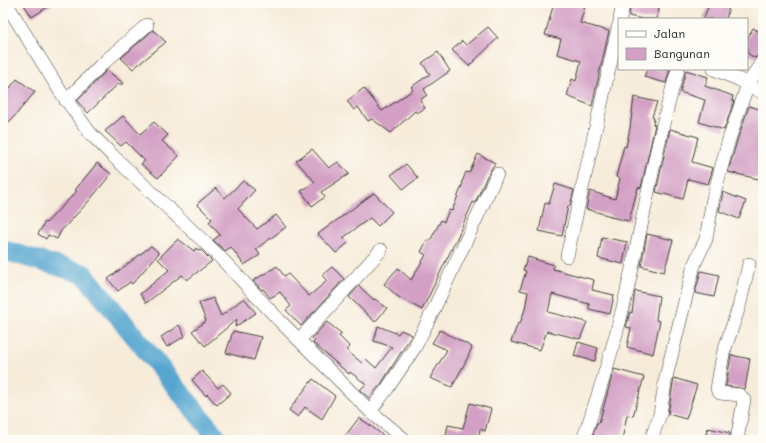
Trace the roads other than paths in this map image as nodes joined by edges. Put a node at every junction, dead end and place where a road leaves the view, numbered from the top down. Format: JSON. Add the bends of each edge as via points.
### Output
{"nodes":[{"id":1,"x":6,"y":3,"type":"edge"},
{"id":2,"x":623,"y":3,"type":"edge"},
{"id":3,"x":620,"y":18,"type":"edge"},
{"id":4,"x":146,"y":25,"type":"dead end"},
{"id":5,"x":618,"y":28,"type":"edge"},
{"id":6,"x":763,"y":60,"type":"edge"},
{"id":7,"x":678,"y":70,"type":"edge"},
{"id":8,"x":716,"y":70,"type":"edge"},
{"id":9,"x":748,"y":84,"type":"junction"},
{"id":10,"x":763,"y":93,"type":"edge"},
{"id":11,"x":66,"y":101,"type":"junction"},
{"id":12,"x":497,"y":174,"type":"dead end"},
{"id":13,"x":381,"y":250,"type":"dead end"},
{"id":14,"x":567,"y":256,"type":"dead end"},
{"id":15,"x":749,"y":264,"type":"dead end"},
{"id":16,"x":299,"y":340,"type":"junction"},
{"id":17,"x":370,"y":411,"type":"junction"},
{"id":18,"x":405,"y":440,"type":"edge"},
{"id":19,"x":583,"y":440,"type":"edge"},
{"id":20,"x":651,"y":440,"type":"edge"},
{"id":21,"x":737,"y":440,"type":"edge"}],
"edges":[{"from":1,"to":11,"type":"street"},
{"from":2,"to":3,"type":"street"},
{"from":4,"to":11,"type":"street"},
{"from":5,"to":14,"type":"street"},
{"from":6,"to":9,"type":"street"},
{"from":7,"to":19,"type":"street","via":[[657,151],[627,291],[612,349]]},
{"from":8,"to":9,"type":"street"},
{"from":9,"to":10,"type":"street"},
{"from":9,"to":20,"type":"street","via":[[728,139],[706,239],[694,265],[666,377],[660,414]]},
{"from":11,"to":16,"type":"street","via":[[90,133],[229,267]]},
{"from":12,"to":17,"type":"street","via":[[415,347]]},
{"from":13,"to":16,"type":"street"},
{"from":15,"to":21,"type":"street","via":[[723,354],[717,389],[720,393],[740,395],[744,400]]},
{"from":16,"to":17,"type":"street"},
{"from":17,"to":18,"type":"street"}]}
